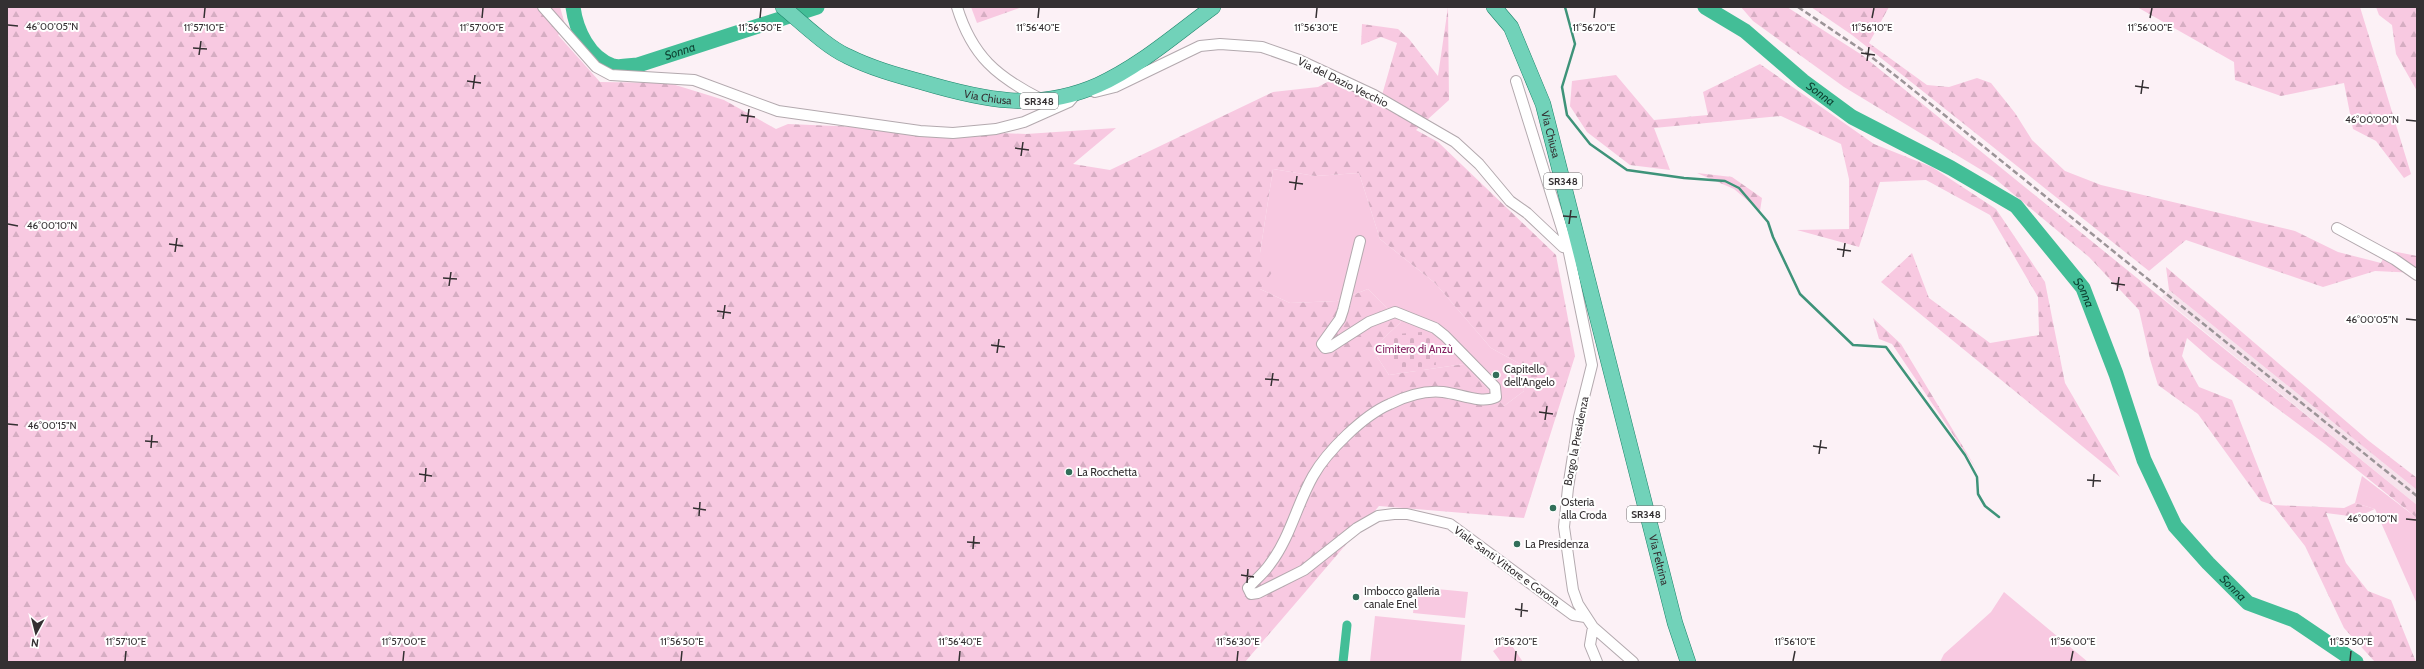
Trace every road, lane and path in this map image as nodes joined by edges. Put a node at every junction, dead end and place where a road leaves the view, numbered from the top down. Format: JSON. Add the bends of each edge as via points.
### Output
{"nodes":[{"id":1,"x":543,"y":7,"type":"edge"},
{"id":2,"x":783,"y":7,"type":"edge"},
{"id":3,"x":957,"y":7,"type":"edge"},
{"id":4,"x":1213,"y":7,"type":"edge"},
{"id":5,"x":1494,"y":7,"type":"edge"},
{"id":6,"x":1516,"y":81,"type":"dead end"},
{"id":7,"x":1076,"y":93,"type":"junction"},
{"id":8,"x":1045,"y":101,"type":"junction"},
{"id":9,"x":2337,"y":228,"type":"dead end"},
{"id":10,"x":1360,"y":241,"type":"dead end"},
{"id":11,"x":1568,"y":248,"type":"junction"},
{"id":12,"x":2417,"y":275,"type":"edge"},
{"id":13,"x":1608,"y":364,"type":"joint"},
{"id":14,"x":1585,"y":617,"type":"junction"},
{"id":15,"x":1593,"y":627,"type":"junction"},
{"id":16,"x":1597,"y":662,"type":"edge"},
{"id":17,"x":1633,"y":662,"type":"edge"},
{"id":18,"x":1688,"y":662,"type":"edge"}],
"edges":[{"from":1,"to":7,"type":"street","via":[[596,67],[611,75],[694,80],[778,111],[953,133],[996,129],[1024,122],[1068,102]]},
{"from":2,"to":8,"type":"main road","name":"Via Chiusa","number":"SR348","via":[[846,56],[883,71],[966,95],[1011,102]]},
{"from":3,"to":8,"type":"street","via":[[973,44],[990,66],[1017,86]]},
{"from":4,"to":7,"type":"main road","name":"Via Chiusa","number":"SR348","via":[[1139,62],[1099,85]]},
{"from":5,"to":13,"type":"main road","name":"Via Chiusa","number":"SR348","via":[[1511,27],[1543,104]]},
{"from":6,"to":11,"type":"street"},
{"from":7,"to":8,"type":"main road","name":"Via Chiusa","number":"SR348"},
{"from":7,"to":11,"type":"street","name":"Via del Dazio Vecchio","via":[[1092,93],[1115,87],[1200,46],[1220,44],[1262,47],[1299,60],[1374,95],[1455,142],[1479,164],[1510,201],[1527,213],[1562,247]]},
{"from":9,"to":12,"type":"street","via":[[2394,259]]},
{"from":10,"to":14,"type":"street","name":"Viale Santi Vittore e Corona","via":[[1343,310],[1340,319],[1322,344],[1325,348],[1369,322],[1395,312],[1434,328],[1445,336],[1495,387],[1496,397],[1487,401],[1442,392],[1406,396],[1384,406],[1362,421],[1313,475],[1271,563],[1248,588],[1251,594],[1304,570],[1357,528],[1378,516],[1407,514],[1450,524],[1573,615]]},
{"from":11,"to":14,"type":"street","name":"Borgo la Presidenza","via":[[1592,365],[1579,417],[1564,527],[1573,590]]},
{"from":13,"to":18,"type":"main road","name":"Via Feltrina","number":"SR348","via":[[1674,623]]},
{"from":14,"to":15,"type":"street","name":"Borgo la Presidenza"},
{"from":15,"to":16,"type":"street","via":[[1590,645]]},
{"from":15,"to":17,"type":"street","name":"Borgo la Presidenza"}]}
